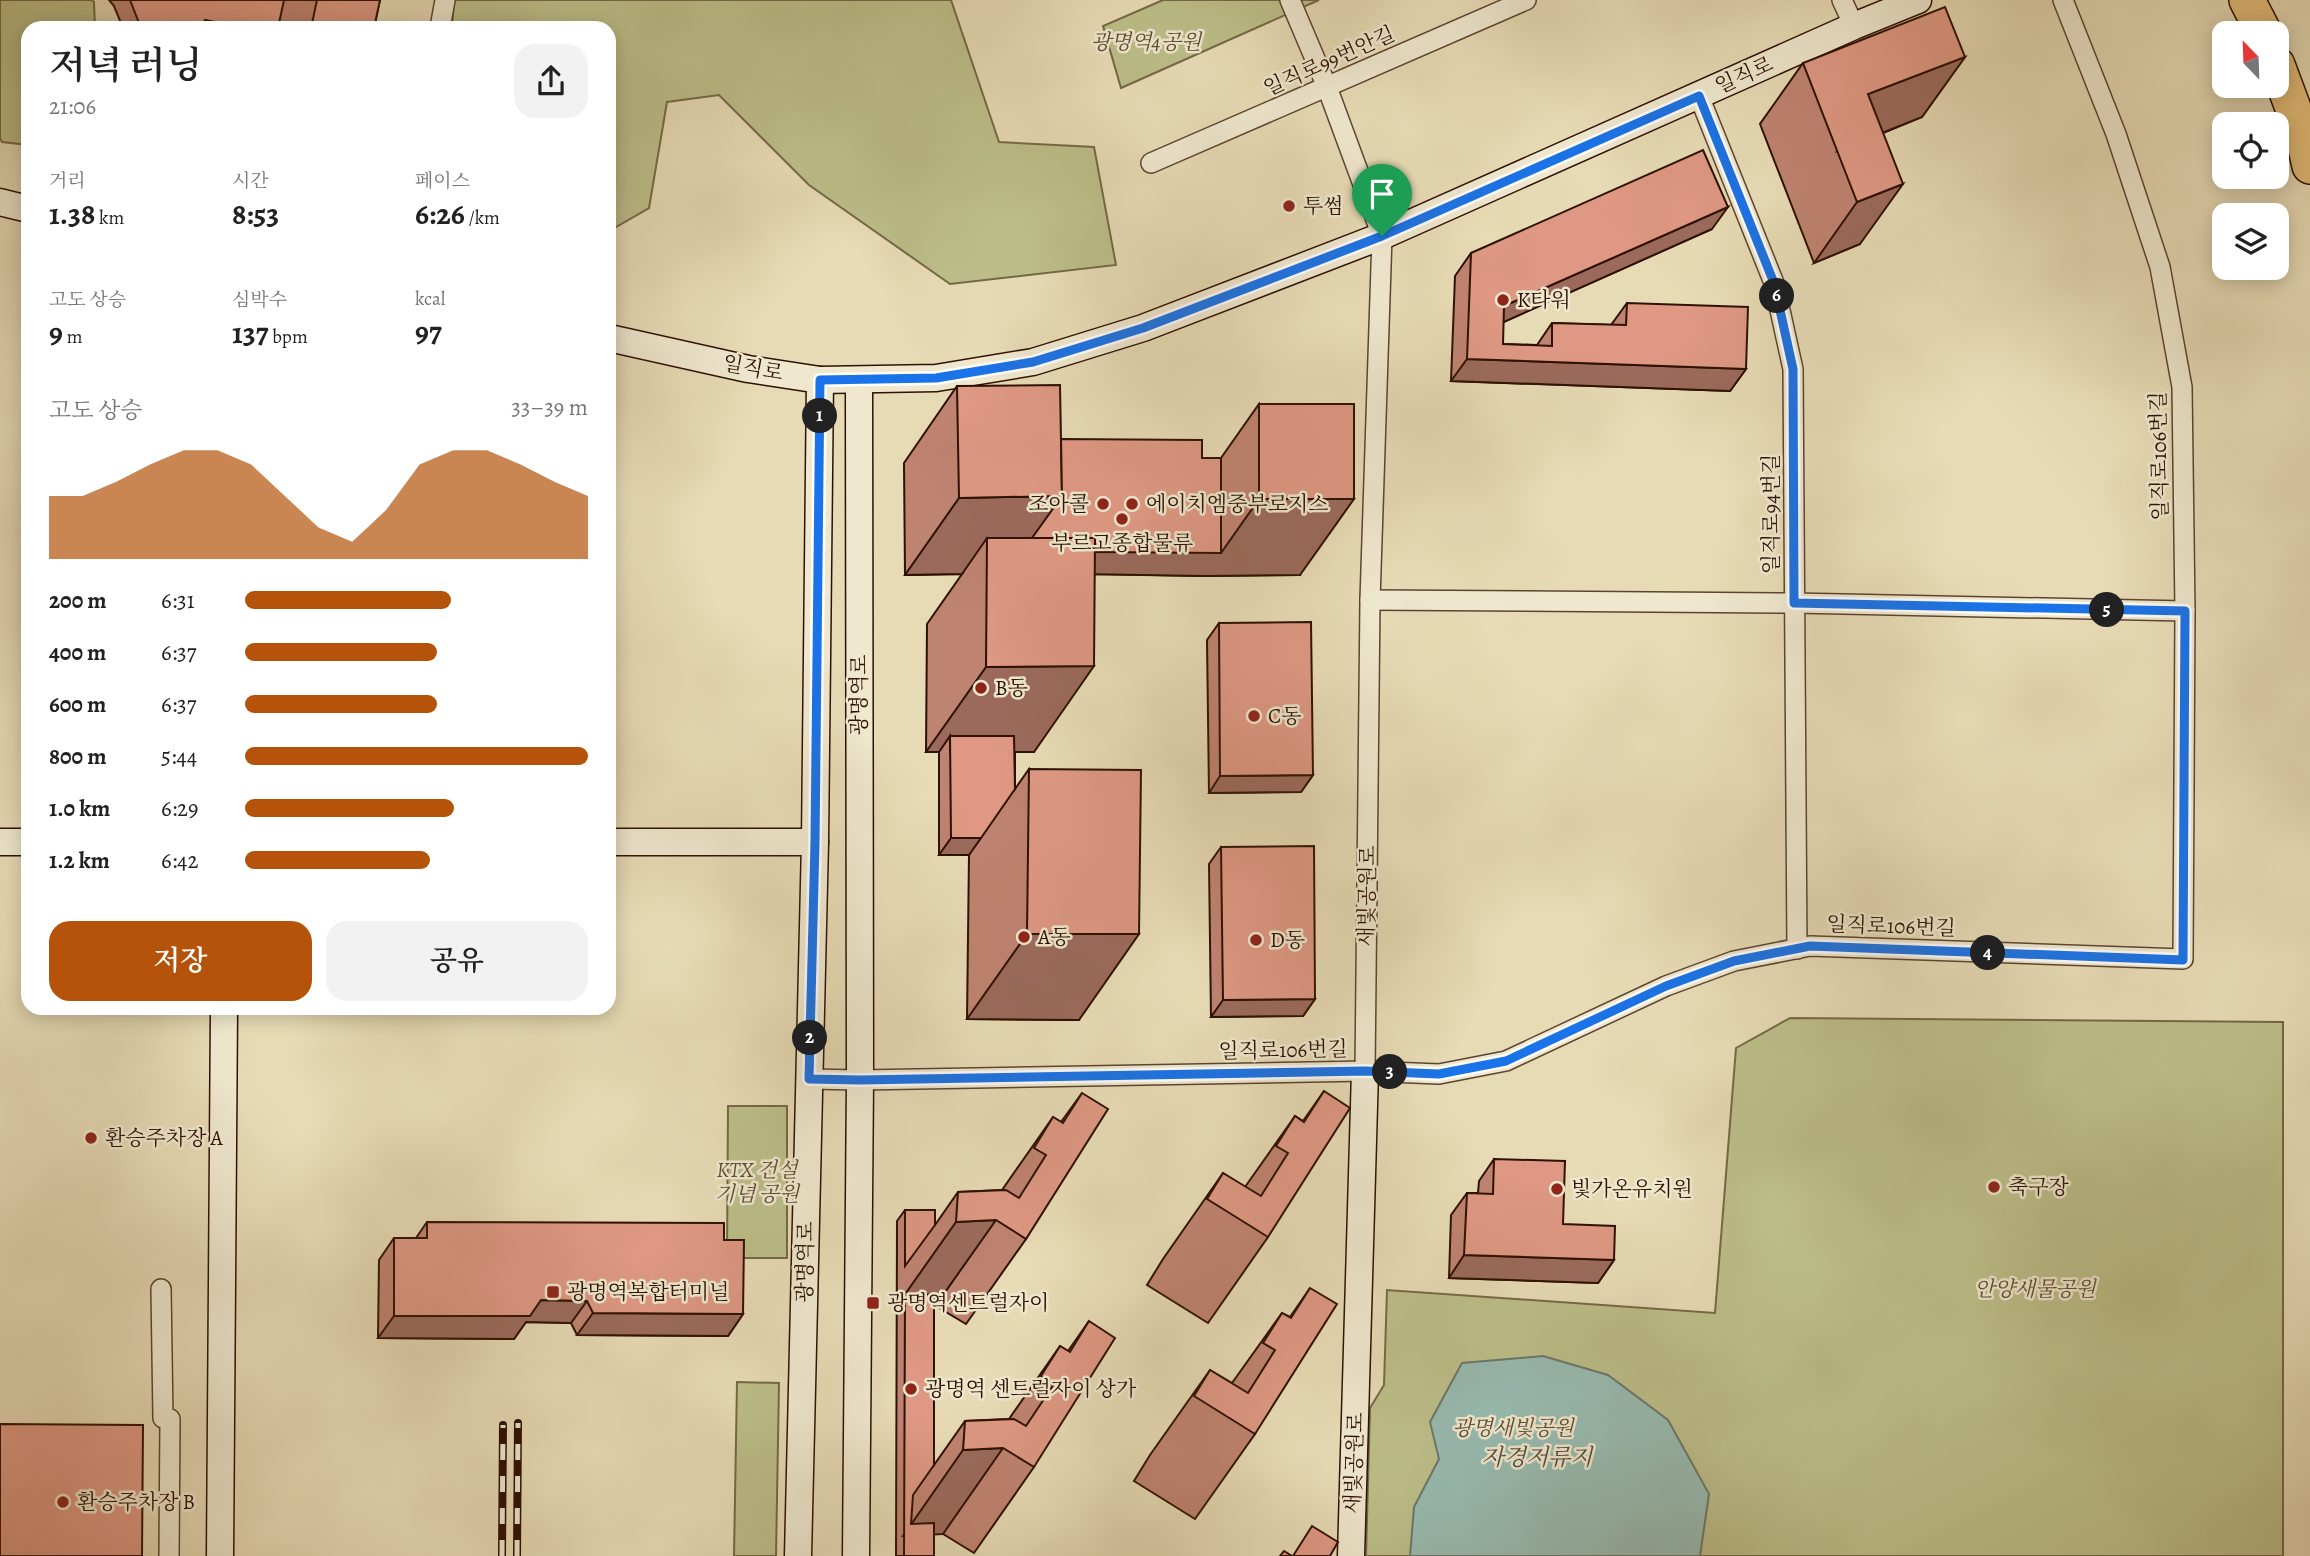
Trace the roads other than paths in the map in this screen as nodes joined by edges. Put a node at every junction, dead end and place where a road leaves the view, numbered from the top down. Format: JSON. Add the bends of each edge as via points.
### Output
{"nodes":[{"id":1,"x":445,"y":0,"type":"edge"},
{"id":2,"x":1290,"y":0,"type":"edge"},
{"id":3,"x":1526,"y":0,"type":"edge"},
{"id":4,"x":1842,"y":0,"type":"edge"},
{"id":5,"x":1918,"y":0,"type":"edge"},
{"id":6,"x":2063,"y":0,"type":"edge"},
{"id":7,"x":2247,"y":0,"type":"edge"},
{"id":8,"x":441,"y":21,"type":"edge"},
{"id":9,"x":2258,"y":21,"type":"edge"},
{"id":10,"x":1854,"y":26,"type":"junction"},
{"id":11,"x":1326,"y":87,"type":"junction"},
{"id":12,"x":1699,"y":96,"type":"junction"},
{"id":13,"x":2289,"y":98,"type":"edge"},
{"id":14,"x":1151,"y":163,"type":"dead end"},
{"id":15,"x":2310,"y":166,"type":"edge"},
{"id":16,"x":0,"y":202,"type":"edge"},
{"id":17,"x":21,"y":207,"type":"edge"},
{"id":18,"x":1382,"y":236,"type":"junction"},
{"id":19,"x":616,"y":340,"type":"edge"},
{"id":20,"x":820,"y":380,"type":"junction"},
{"id":21,"x":859,"y":381,"type":"junction"},
{"id":22,"x":1370,"y":600,"type":"junction"},
{"id":23,"x":1794,"y":603,"type":"junction"},
{"id":24,"x":2185,"y":611,"type":"junction"},
{"id":25,"x":0,"y":842,"type":"edge"},
{"id":26,"x":21,"y":842,"type":"edge"},
{"id":27,"x":616,"y":842,"type":"edge"},
{"id":28,"x":815,"y":842,"type":"junction"},
{"id":29,"x":1797,"y":949,"type":"junction"},
{"id":30,"x":224,"y":1015,"type":"edge"},
{"id":31,"x":1365,"y":1071,"type":"junction"},
{"id":32,"x":809,"y":1079,"type":"junction"},
{"id":33,"x":860,"y":1080,"type":"junction"},
{"id":34,"x":161,"y":1289,"type":"dead end"},
{"id":35,"x":169,"y":1556,"type":"edge"},
{"id":36,"x":220,"y":1556,"type":"edge"},
{"id":37,"x":798,"y":1556,"type":"edge"},
{"id":38,"x":856,"y":1556,"type":"edge"},
{"id":39,"x":1351,"y":1556,"type":"edge"}],
"edges":[{"from":1,"to":8,"type":"street"},
{"from":2,"to":11,"type":"street"},
{"from":3,"to":11,"type":"street","name":"일직로99번안길"},
{"from":4,"to":10,"type":"street"},
{"from":5,"to":10,"type":"street","name":"일직로"},
{"from":6,"to":24,"type":"street","name":"일직로106번길","via":[[2116,134],[2160,267],[2182,387]]},
{"from":7,"to":9,"type":"highway"},
{"from":10,"to":12,"type":"street","name":"일직로"},
{"from":11,"to":14,"type":"street","name":"일직로99번안길"},
{"from":11,"to":18,"type":"street"},
{"from":12,"to":18,"type":"street","name":"일직로"},
{"from":12,"to":23,"type":"street","name":"일직로94번길","via":[[1774,283],[1793,369]]},
{"from":13,"to":15,"type":"highway"},
{"from":16,"to":17,"type":"street"},
{"from":18,"to":21,"type":"street","name":"일직로","via":[[1143,328],[1033,362],[936,378]]},
{"from":18,"to":22,"type":"street","name":"새빛공원로"},
{"from":19,"to":20,"type":"street","name":"일직로"},
{"from":20,"to":21,"type":"street","name":"일직로"},
{"from":20,"to":28,"type":"street","name":"광명역로"},
{"from":21,"to":33,"type":"street","name":"광명역로"},
{"from":22,"to":23,"type":"street"},
{"from":22,"to":31,"type":"street","name":"새빛공원로"},
{"from":23,"to":24,"type":"street"},
{"from":23,"to":29,"type":"street","name":"일직로94번길"},
{"from":24,"to":29,"type":"street","name":"일직로106번길","via":[[2183,960]]},
{"from":25,"to":26,"type":"street"},
{"from":27,"to":28,"type":"street"},
{"from":28,"to":32,"type":"street","name":"광명역로"},
{"from":29,"to":31,"type":"street","name":"일직로106번길","via":[[1734,961],[1666,986],[1506,1061],[1439,1074]]},
{"from":30,"to":36,"type":"street"},
{"from":31,"to":33,"type":"street","name":"일직로106번길"},
{"from":31,"to":39,"type":"street","name":"새빛공원로"},
{"from":32,"to":33,"type":"street","name":"일직로106번길"},
{"from":32,"to":37,"type":"street","name":"광명역로"},
{"from":33,"to":38,"type":"street","name":"광명역로"},
{"from":34,"to":35,"type":"street","via":[[163,1418],[170,1419]]}]}
